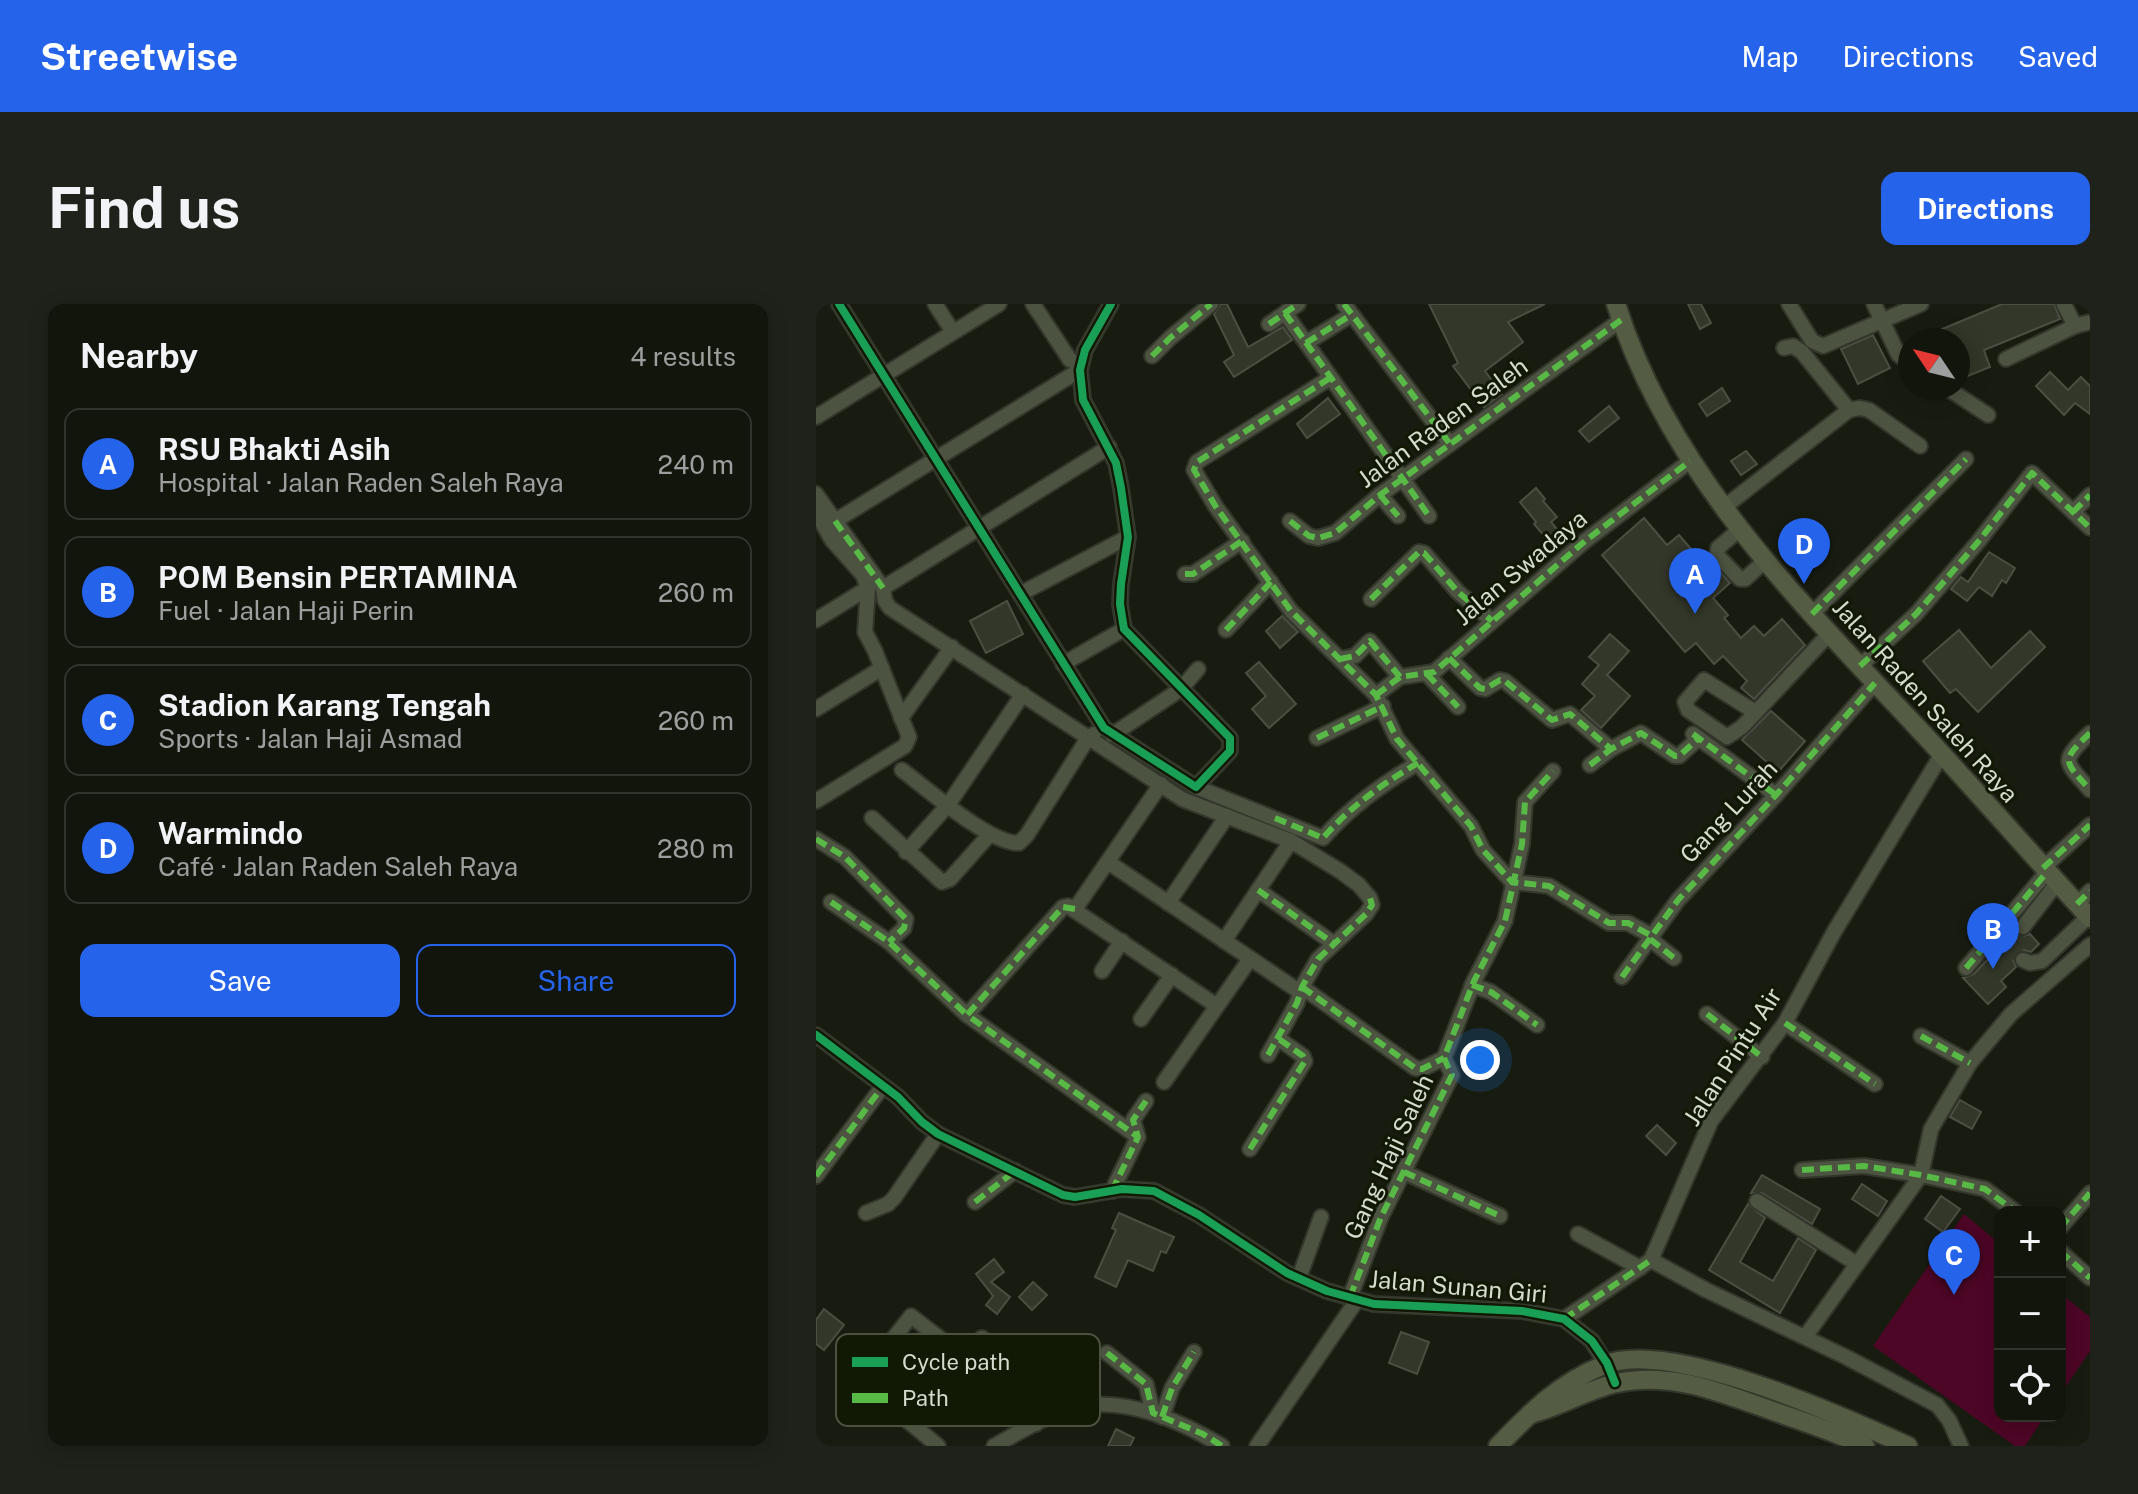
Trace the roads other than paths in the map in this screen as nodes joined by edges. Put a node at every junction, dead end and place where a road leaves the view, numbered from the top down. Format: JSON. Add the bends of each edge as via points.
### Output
{"nodes":[{"id":1,"x":839,"y":304,"type":"edge"},
{"id":2,"x":935,"y":304,"type":"edge"},
{"id":3,"x":999,"y":304,"type":"edge"},
{"id":4,"x":1033,"y":304,"type":"edge"},
{"id":5,"x":1111,"y":304,"type":"edge"},
{"id":6,"x":1211,"y":304,"type":"edge"},
{"id":7,"x":1298,"y":304,"type":"edge"},
{"id":8,"x":1789,"y":304,"type":"edge"},
{"id":9,"x":1874,"y":304,"type":"edge"},
{"id":10,"x":1921,"y":304,"type":"edge"},
{"id":11,"x":2064,"y":304,"type":"edge"},
{"id":12,"x":1347,"y":309,"type":"edge"},
{"id":13,"x":1618,"y":312,"type":"edge"},
{"id":14,"x":1285,"y":313,"type":"junction"},
{"id":15,"x":1882,"y":320,"type":"junction"},
{"id":16,"x":2090,"y":322,"type":"edge"},
{"id":17,"x":1269,"y":324,"type":"dead end"},
{"id":18,"x":2075,"y":326,"type":"junction"},
{"id":19,"x":953,"y":332,"type":"junction"},
{"id":20,"x":1306,"y":343,"type":"junction"},
{"id":21,"x":1784,"y":348,"type":"dead end"},
{"id":22,"x":1898,"y":354,"type":"edge"},
{"id":23,"x":1152,"y":356,"type":"dead end"},
{"id":24,"x":2006,"y":359,"type":"dead end"},
{"id":25,"x":1081,"y":367,"type":"junction"},
{"id":26,"x":884,"y":375,"type":"junction"},
{"id":27,"x":1330,"y":378,"type":"junction"},
{"id":28,"x":1965,"y":400,"type":"edge"},
{"id":29,"x":1849,"y":410,"type":"junction"},
{"id":30,"x":1988,"y":415,"type":"dead end"},
{"id":31,"x":816,"y":417,"type":"edge"},
{"id":32,"x":1450,"y":444,"type":"junction"},
{"id":33,"x":1920,"y":446,"type":"dead end"},
{"id":34,"x":1109,"y":447,"type":"junction"},
{"id":35,"x":936,"y":459,"type":"junction"},
{"id":36,"x":1966,"y":459,"type":"dead end"},
{"id":37,"x":1690,"y":461,"type":"junction"},
{"id":38,"x":1402,"y":480,"type":"junction"},
{"id":39,"x":816,"y":494,"type":"edge"},
{"id":40,"x":1380,"y":495,"type":"junction"},
{"id":41,"x":2090,"y":495,"type":"edge"},
{"id":42,"x":1723,"y":508,"type":"junction"},
{"id":43,"x":2073,"y":512,"type":"junction"},
{"id":44,"x":817,"y":515,"type":"edge"},
{"id":45,"x":1398,"y":516,"type":"dead end"},
{"id":46,"x":1429,"y":516,"type":"dead end"},
{"id":47,"x":835,"y":521,"type":"junction"},
{"id":48,"x":1290,"y":521,"type":"dead end"},
{"id":49,"x":979,"y":528,"type":"junction"},
{"id":50,"x":2090,"y":528,"type":"edge"},
{"id":51,"x":1740,"y":529,"type":"junction"},
{"id":52,"x":1128,"y":537,"type":"junction"},
{"id":53,"x":1242,"y":541,"type":"junction"},
{"id":54,"x":1766,"y":560,"type":"junction"},
{"id":55,"x":1185,"y":574,"type":"dead end"},
{"id":56,"x":1271,"y":582,"type":"junction"},
{"id":57,"x":875,"y":588,"type":"junction"},
{"id":58,"x":1020,"y":594,"type":"junction"},
{"id":59,"x":1371,"y":599,"type":"dead end"},
{"id":60,"x":1812,"y":614,"type":"junction"},
{"id":61,"x":816,"y":620,"type":"edge"},
{"id":62,"x":1492,"y":621,"type":"junction"},
{"id":63,"x":1124,"y":629,"type":"junction"},
{"id":64,"x":1226,"y":630,"type":"dead end"},
{"id":65,"x":1830,"y":633,"type":"junction"},
{"id":66,"x":952,"y":647,"type":"junction"},
{"id":67,"x":1449,"y":658,"type":"junction"},
{"id":68,"x":1340,"y":659,"type":"junction"},
{"id":69,"x":1063,"y":664,"type":"junction"},
{"id":70,"x":1860,"y":666,"type":"junction"},
{"id":71,"x":882,"y":668,"type":"junction"},
{"id":72,"x":1198,"y":669,"type":"dead end"},
{"id":73,"x":1427,"y":674,"type":"junction"},
{"id":74,"x":1400,"y":677,"type":"junction"},
{"id":75,"x":1875,"y":683,"type":"junction"},
{"id":76,"x":1181,"y":689,"type":"junction"},
{"id":77,"x":1023,"y":694,"type":"junction"},
{"id":78,"x":1379,"y":700,"type":"junction"},
{"id":79,"x":1458,"y":707,"type":"dead end"},
{"id":80,"x":816,"y":709,"type":"edge"},
{"id":81,"x":1755,"y":712,"type":"junction"},
{"id":82,"x":901,"y":718,"type":"dead end"},
{"id":83,"x":1108,"y":731,"type":"junction"},
{"id":84,"x":2090,"y":733,"type":"edge"},
{"id":85,"x":1088,"y":738,"type":"junction"},
{"id":86,"x":1317,"y":738,"type":"dead end"},
{"id":87,"x":1611,"y":749,"type":"junction"},
{"id":88,"x":1942,"y":754,"type":"junction"},
{"id":89,"x":1418,"y":763,"type":"junction"},
{"id":90,"x":1590,"y":765,"type":"dead end"},
{"id":91,"x":902,"y":770,"type":"dead end"},
{"id":92,"x":1553,"y":771,"type":"dead end"},
{"id":93,"x":1161,"y":784,"type":"junction"},
{"id":94,"x":1196,"y":787,"type":"junction"},
{"id":95,"x":2090,"y":790,"type":"edge"},
{"id":96,"x":1776,"y":795,"type":"junction"},
{"id":97,"x":816,"y":801,"type":"edge"},
{"id":98,"x":948,"y":805,"type":"junction"},
{"id":99,"x":1227,"y":816,"type":"junction"},
{"id":100,"x":872,"y":818,"type":"dead end"},
{"id":101,"x":2086,"y":828,"type":"edge"},
{"id":102,"x":990,"y":834,"type":"junction"},
{"id":103,"x":816,"y":839,"type":"edge"},
{"id":104,"x":1291,"y":841,"type":"junction"},
{"id":105,"x":906,"y":852,"type":"junction"},
{"id":106,"x":1108,"y":862,"type":"junction"},
{"id":107,"x":2049,"y":874,"type":"junction"},
{"id":108,"x":1512,"y":882,"type":"junction"},
{"id":109,"x":1258,"y":890,"type":"junction"},
{"id":110,"x":831,"y":902,"type":"dead end"},
{"id":111,"x":1168,"y":903,"type":"junction"},
{"id":112,"x":2086,"y":907,"type":"edge"},
{"id":113,"x":1075,"y":909,"type":"junction"},
{"id":114,"x":2023,"y":927,"type":"tunnel mouth"},
{"id":115,"x":1651,"y":938,"type":"junction"},
{"id":116,"x":1122,"y":941,"type":"junction"},
{"id":117,"x":1224,"y":941,"type":"junction"},
{"id":118,"x":889,"y":942,"type":"junction"},
{"id":119,"x":1333,"y":943,"type":"junction"},
{"id":120,"x":2090,"y":945,"type":"edge"},
{"id":121,"x":1674,"y":958,"type":"dead end"},
{"id":122,"x":1250,"y":959,"type":"junction"},
{"id":123,"x":2023,"y":960,"type":"dead end"},
{"id":124,"x":1966,"y":968,"type":"dead end"},
{"id":125,"x":1102,"y":971,"type":"dead end"},
{"id":126,"x":1172,"y":975,"type":"junction"},
{"id":127,"x":1622,"y":977,"type":"dead end"},
{"id":128,"x":1472,"y":985,"type":"junction"},
{"id":129,"x":1301,"y":989,"type":"junction"},
{"id":130,"x":1217,"y":1006,"type":"junction"},
{"id":131,"x":1707,"y":1014,"type":"dead end"},
{"id":132,"x":967,"y":1015,"type":"junction"},
{"id":133,"x":1141,"y":1019,"type":"dead end"},
{"id":134,"x":1785,"y":1023,"type":"junction"},
{"id":135,"x":1537,"y":1025,"type":"dead end"},
{"id":136,"x":816,"y":1035,"type":"edge"},
{"id":137,"x":1921,"y":1036,"type":"dead end"},
{"id":138,"x":1279,"y":1039,"type":"junction"},
{"id":139,"x":1268,"y":1055,"type":"dead end"},
{"id":140,"x":1762,"y":1057,"type":"junction"},
{"id":141,"x":1444,"y":1058,"type":"junction"},
{"id":142,"x":1970,"y":1063,"type":"junction"},
{"id":143,"x":1164,"y":1082,"type":"dead end"},
{"id":144,"x":1875,"y":1084,"type":"dead end"},
{"id":145,"x":883,"y":1086,"type":"junction"},
{"id":146,"x":1146,"y":1101,"type":"dead end"},
{"id":147,"x":938,"y":1134,"type":"junction"},
{"id":148,"x":1138,"y":1137,"type":"junction"},
{"id":149,"x":1250,"y":1149,"type":"dead end"},
{"id":150,"x":1802,"y":1170,"type":"dead end"},
{"id":151,"x":1015,"y":1171,"type":"junction"},
{"id":152,"x":1404,"y":1172,"type":"junction"},
{"id":153,"x":1921,"y":1175,"type":"junction"},
{"id":154,"x":816,"y":1176,"type":"edge"},
{"id":155,"x":1112,"y":1191,"type":"junction"},
{"id":156,"x":2090,"y":1193,"type":"edge"},
{"id":157,"x":1757,"y":1201,"type":"dead end"},
{"id":158,"x":975,"y":1202,"type":"dead end"},
{"id":159,"x":2008,"y":1206,"type":"edge"},
{"id":160,"x":866,"y":1213,"type":"dead end"},
{"id":161,"x":1500,"y":1216,"type":"dead end"},
{"id":162,"x":1321,"y":1217,"type":"dead end"},
{"id":163,"x":2066,"y":1221,"type":"edge"},
{"id":164,"x":1578,"y":1234,"type":"dead end"},
{"id":165,"x":2066,"y":1256,"type":"edge"},
{"id":166,"x":1645,"y":1264,"type":"junction"},
{"id":167,"x":1857,"y":1264,"type":"junction"},
{"id":168,"x":1299,"y":1278,"type":"junction"},
{"id":169,"x":2090,"y":1278,"type":"edge"},
{"id":170,"x":1354,"y":1298,"type":"junction"},
{"id":171,"x":1564,"y":1319,"type":"junction"},
{"id":172,"x":895,"y":1334,"type":"edge"},
{"id":173,"x":934,"y":1334,"type":"edge"},
{"id":174,"x":1805,"y":1337,"type":"junction"},
{"id":175,"x":1194,"y":1352,"type":"dead end"},
{"id":176,"x":1107,"y":1353,"type":"dead end"},
{"id":177,"x":1607,"y":1363,"type":"junction"},
{"id":178,"x":1615,"y":1383,"type":"junction"},
{"id":179,"x":1100,"y":1406,"type":"edge"},
{"id":180,"x":1157,"y":1415,"type":"junction"},
{"id":181,"x":1527,"y":1415,"type":"junction"},
{"id":182,"x":914,"y":1426,"type":"edge"},
{"id":183,"x":1032,"y":1426,"type":"edge"},
{"id":184,"x":1842,"y":1426,"type":"junction"},
{"id":185,"x":938,"y":1446,"type":"edge"},
{"id":186,"x":994,"y":1446,"type":"edge"},
{"id":187,"x":1222,"y":1446,"type":"edge"},
{"id":188,"x":1257,"y":1446,"type":"edge"},
{"id":189,"x":1498,"y":1446,"type":"edge"},
{"id":190,"x":1865,"y":1446,"type":"edge"},
{"id":191,"x":1908,"y":1446,"type":"edge"},
{"id":192,"x":1961,"y":1446,"type":"edge"}],
"edges":[{"from":1,"to":26,"type":"street"},
{"from":2,"to":19,"type":"street"},
{"from":3,"to":19,"type":"street"},
{"from":4,"to":25,"type":"street","via":[[1070,360]]},
{"from":5,"to":25,"type":"street"},
{"from":6,"to":23,"type":"street"},
{"from":7,"to":14,"type":"street"},
{"from":8,"to":15,"type":"street","via":[[1812,341],[1823,346]]},
{"from":9,"to":15,"type":"street"},
{"from":10,"to":15,"type":"street"},
{"from":11,"to":18,"type":"street"},
{"from":12,"to":20,"type":"street"},
{"from":12,"to":32,"type":"street"},
{"from":13,"to":32,"type":"street","name":"Jalan Raden Saleh"},
{"from":13,"to":37,"type":"main road","name":"Jalan Raden Saleh Raya","via":[[1641,371]]},
{"from":14,"to":17,"type":"street"},
{"from":14,"to":20,"type":"street"},
{"from":15,"to":22,"type":"street"},
{"from":16,"to":18,"type":"street"},
{"from":18,"to":24,"type":"street"},
{"from":19,"to":26,"type":"street"},
{"from":20,"to":27,"type":"street"},
{"from":21,"to":29,"type":"street","via":[[1802,352]]},
{"from":25,"to":34,"type":"street","via":[[1083,400]]},
{"from":25,"to":35,"type":"street"},
{"from":26,"to":31,"type":"street"},
{"from":26,"to":35,"type":"street"},
{"from":27,"to":38,"type":"street"},
{"from":27,"to":53,"type":"street","via":[[1193,467]]},
{"from":28,"to":30,"type":"street"},
{"from":29,"to":33,"type":"street","via":[[1869,410]]},
{"from":29,"to":42,"type":"street"},
{"from":32,"to":38,"type":"street","name":"Jalan Raden Saleh"},
{"from":34,"to":49,"type":"street"},
{"from":34,"to":52,"type":"street"},
{"from":35,"to":47,"type":"street"},
{"from":35,"to":49,"type":"street"},
{"from":36,"to":60,"type":"street"},
{"from":37,"to":42,"type":"main road","name":"Jalan Raden Saleh Raya"},
{"from":37,"to":62,"type":"street","name":"Jalan Swadaya"},
{"from":38,"to":40,"type":"street","name":"Jalan Raden Saleh"},
{"from":38,"to":46,"type":"street"},
{"from":39,"to":47,"type":"street"},
{"from":40,"to":45,"type":"street"},
{"from":40,"to":48,"type":"street","name":"Jalan Raden Saleh","via":[[1327,537],[1309,536]]},
{"from":41,"to":43,"type":"street"},
{"from":42,"to":51,"type":"main road","name":"Jalan Raden Saleh Raya"},
{"from":43,"to":50,"type":"street"},
{"from":43,"to":70,"type":"street","via":[[2032,473],[1916,614]]},
{"from":44,"to":57,"type":"street"},
{"from":47,"to":57,"type":"street"},
{"from":49,"to":57,"type":"street"},
{"from":49,"to":58,"type":"street"},
{"from":51,"to":54,"type":"main road","name":"Jalan Raden Saleh Raya"},
{"from":51,"to":54,"type":"street","via":[[1717,555],[1740,579]]},
{"from":52,"to":58,"type":"street"},
{"from":52,"to":63,"type":"street","via":[[1120,594]]},
{"from":53,"to":55,"type":"street","via":[[1193,574]]},
{"from":53,"to":56,"type":"street"},
{"from":54,"to":60,"type":"main road","name":"Jalan Raden Saleh Raya"},
{"from":56,"to":64,"type":"street"},
{"from":56,"to":68,"type":"street","via":[[1291,611]]},
{"from":57,"to":61,"type":"street"},
{"from":57,"to":66,"type":"street","via":[[890,608]]},
{"from":57,"to":71,"type":"street","via":[[865,632]]},
{"from":58,"to":69,"type":"street"},
{"from":59,"to":62,"type":"street","via":[[1419,552]]},
{"from":60,"to":65,"type":"main road","name":"Jalan Raden Saleh Raya"},
{"from":62,"to":67,"type":"street","name":"Jalan Swadaya"},
{"from":63,"to":69,"type":"street"},
{"from":63,"to":76,"type":"street"},
{"from":65,"to":70,"type":"main road","name":"Jalan Raden Saleh Raya"},
{"from":65,"to":81,"type":"street"},
{"from":66,"to":77,"type":"street"},
{"from":66,"to":82,"type":"street"},
{"from":67,"to":73,"type":"street","name":"Jalan Swadaya"},
{"from":67,"to":87,"type":"street","via":[[1480,688],[1505,681],[1552,720],[1570,714]]},
{"from":68,"to":74,"type":"street","via":[[1355,656],[1370,641]]},
{"from":68,"to":78,"type":"street"},
{"from":69,"to":83,"type":"street"},
{"from":70,"to":75,"type":"main road","name":"Jalan Raden Saleh Raya"},
{"from":71,"to":80,"type":"street"},
{"from":71,"to":97,"type":"street","via":[[908,742]]},
{"from":72,"to":76,"type":"street"},
{"from":73,"to":74,"type":"street","name":"Jalan Swadaya"},
{"from":73,"to":79,"type":"street"},
{"from":74,"to":78,"type":"street"},
{"from":75,"to":88,"type":"main road","name":"Jalan Raden Saleh Raya"},
{"from":75,"to":96,"type":"street","name":"Gang Lurah"},
{"from":76,"to":83,"type":"street"},
{"from":76,"to":94,"type":"street","via":[[1230,738],[1230,751]]},
{"from":77,"to":85,"type":"street"},
{"from":77,"to":98,"type":"street"},
{"from":78,"to":86,"type":"street"},
{"from":78,"to":89,"type":"street","via":[[1397,739]]},
{"from":81,"to":81,"type":"street","via":[[1727,737],[1688,710],[1685,702],[1704,680]]},
{"from":83,"to":85,"type":"street"},
{"from":83,"to":94,"type":"street"},
{"from":84,"to":95,"type":"street","via":[[2068,759]]},
{"from":85,"to":93,"type":"street"},
{"from":85,"to":102,"type":"street","via":[[1019,843],[1008,844]]},
{"from":87,"to":90,"type":"street"},
{"from":87,"to":96,"type":"street","via":[[1641,733],[1679,756],[1696,736]]},
{"from":88,"to":107,"type":"main road","name":"Jalan Raden Saleh Raya"},
{"from":88,"to":134,"type":"street","name":"Jalan Pintu Air"},
{"from":89,"to":94,"type":"street","via":[[1357,804],[1323,838]]},
{"from":89,"to":108,"type":"street"},
{"from":91,"to":98,"type":"street"},
{"from":92,"to":108,"type":"street","name":"Gang Haji Saleh","via":[[1525,802]]},
{"from":93,"to":99,"type":"street","via":[[1182,799]]},
{"from":93,"to":106,"type":"street"},
{"from":96,"to":115,"type":"street","name":"Gang Lurah","via":[[1678,900]]},
{"from":98,"to":102,"type":"street"},
{"from":98,"to":105,"type":"street"},
{"from":99,"to":104,"type":"street"},
{"from":99,"to":111,"type":"street"},
{"from":100,"to":105,"type":"street"},
{"from":101,"to":107,"type":"street"},
{"from":102,"to":105,"type":"street","via":[[942,882]]},
{"from":103,"to":118,"type":"street","via":[[845,857],[906,919]]},
{"from":104,"to":109,"type":"street"},
{"from":104,"to":119,"type":"street","via":[[1340,871],[1370,898],[1366,914]]},
{"from":106,"to":111,"type":"street"},
{"from":106,"to":113,"type":"street"},
{"from":107,"to":112,"type":"main road","name":"Jalan Raden Saleh Raya"},
{"from":107,"to":114,"type":"street"},
{"from":107,"to":124,"type":"street"},
{"from":108,"to":115,"type":"street","via":[[1549,886],[1609,923],[1628,923]]},
{"from":108,"to":128,"type":"street","name":"Gang Haji Saleh","via":[[1501,932]]},
{"from":109,"to":117,"type":"street"},
{"from":109,"to":119,"type":"street"},
{"from":110,"to":118,"type":"street"},
{"from":111,"to":117,"type":"street"},
{"from":112,"to":123,"type":"street","via":[[2042,961]]},
{"from":113,"to":116,"type":"street"},
{"from":113,"to":132,"type":"street","via":[[1063,907]]},
{"from":115,"to":121,"type":"street"},
{"from":115,"to":127,"type":"street","name":"Gang Lurah"},
{"from":116,"to":125,"type":"street"},
{"from":116,"to":126,"type":"street"},
{"from":117,"to":122,"type":"street"},
{"from":118,"to":132,"type":"street"},
{"from":119,"to":129,"type":"street"},
{"from":120,"to":142,"type":"street","via":[[2011,1014]]},
{"from":122,"to":129,"type":"street"},
{"from":122,"to":130,"type":"street"},
{"from":126,"to":130,"type":"street"},
{"from":126,"to":133,"type":"street"},
{"from":128,"to":135,"type":"street"},
{"from":128,"to":141,"type":"street","name":"Gang Haji Saleh"},
{"from":129,"to":138,"type":"street"},
{"from":129,"to":141,"type":"street","via":[[1415,1068]]},
{"from":130,"to":143,"type":"street"},
{"from":131,"to":140,"type":"street"},
{"from":132,"to":148,"type":"street"},
{"from":134,"to":140,"type":"street","name":"Jalan Pintu Air"},
{"from":134,"to":144,"type":"street"},
{"from":136,"to":145,"type":"street","name":"Jalan Sunan Giri"},
{"from":137,"to":142,"type":"street"},
{"from":138,"to":139,"type":"street"},
{"from":138,"to":149,"type":"street","via":[[1305,1061]]},
{"from":140,"to":166,"type":"street","name":"Jalan Pintu Air","via":[[1711,1121]]},
{"from":141,"to":152,"type":"street","name":"Gang Haji Saleh","via":[[1452,1075]]},
{"from":142,"to":153,"type":"street","via":[[1931,1129]]},
{"from":145,"to":147,"type":"street","name":"Jalan Sunan Giri"},
{"from":145,"to":154,"type":"street"},
{"from":146,"to":148,"type":"street","via":[[1133,1120]]},
{"from":147,"to":151,"type":"street","name":"Jalan Sunan Giri"},
{"from":147,"to":160,"type":"street","via":[[894,1198]]},
{"from":148,"to":155,"type":"street"},
{"from":150,"to":153,"type":"street","via":[[1864,1166]]},
{"from":151,"to":155,"type":"street","name":"Jalan Sunan Giri","via":[[1063,1195]]},
{"from":151,"to":158,"type":"street"},
{"from":152,"to":161,"type":"street"},
{"from":152,"to":170,"type":"street","name":"Gang Haji Saleh","via":[[1381,1217]]},
{"from":153,"to":159,"type":"street","via":[[1985,1189]]},
{"from":153,"to":167,"type":"street"},
{"from":155,"to":168,"type":"street","name":"Jalan Sunan Giri","via":[[1154,1191],[1171,1198]]},
{"from":156,"to":163,"type":"street"},
{"from":157,"to":167,"type":"street"},
{"from":162,"to":168,"type":"street"},
{"from":164,"to":166,"type":"street"},
{"from":165,"to":169,"type":"street"},
{"from":166,"to":171,"type":"street"},
{"from":166,"to":174,"type":"street"},
{"from":167,"to":174,"type":"street"},
{"from":168,"to":170,"type":"street","name":"Jalan Sunan Giri"},
{"from":170,"to":171,"type":"street","name":"Jalan Sunan Giri"},
{"from":170,"to":188,"type":"street","name":"Gang Haji Saleh"},
{"from":171,"to":177,"type":"street","name":"Jalan Sunan Giri","via":[[1592,1341]]},
{"from":172,"to":173,"type":"street","via":[[911,1316]]},
{"from":174,"to":192,"type":"street","via":[[1937,1405]]},
{"from":175,"to":180,"type":"street"},
{"from":176,"to":180,"type":"street","via":[[1146,1384]]},
{"from":177,"to":178,"type":"street","name":"Jalan Sunan Giri"},
{"from":177,"to":181,"type":"main road","via":[[1556,1390]]},
{"from":177,"to":184,"type":"main road","via":[[1652,1359],[1707,1368]]},
{"from":178,"to":181,"type":"main road"},
{"from":178,"to":184,"type":"main road","via":[[1652,1378],[1703,1387]]},
{"from":179,"to":180,"type":"street"},
{"from":180,"to":187,"type":"street"},
{"from":181,"to":189,"type":"main road"},
{"from":182,"to":185,"type":"street"},
{"from":183,"to":186,"type":"street"},
{"from":184,"to":190,"type":"main road"},
{"from":184,"to":191,"type":"main road"}]}
